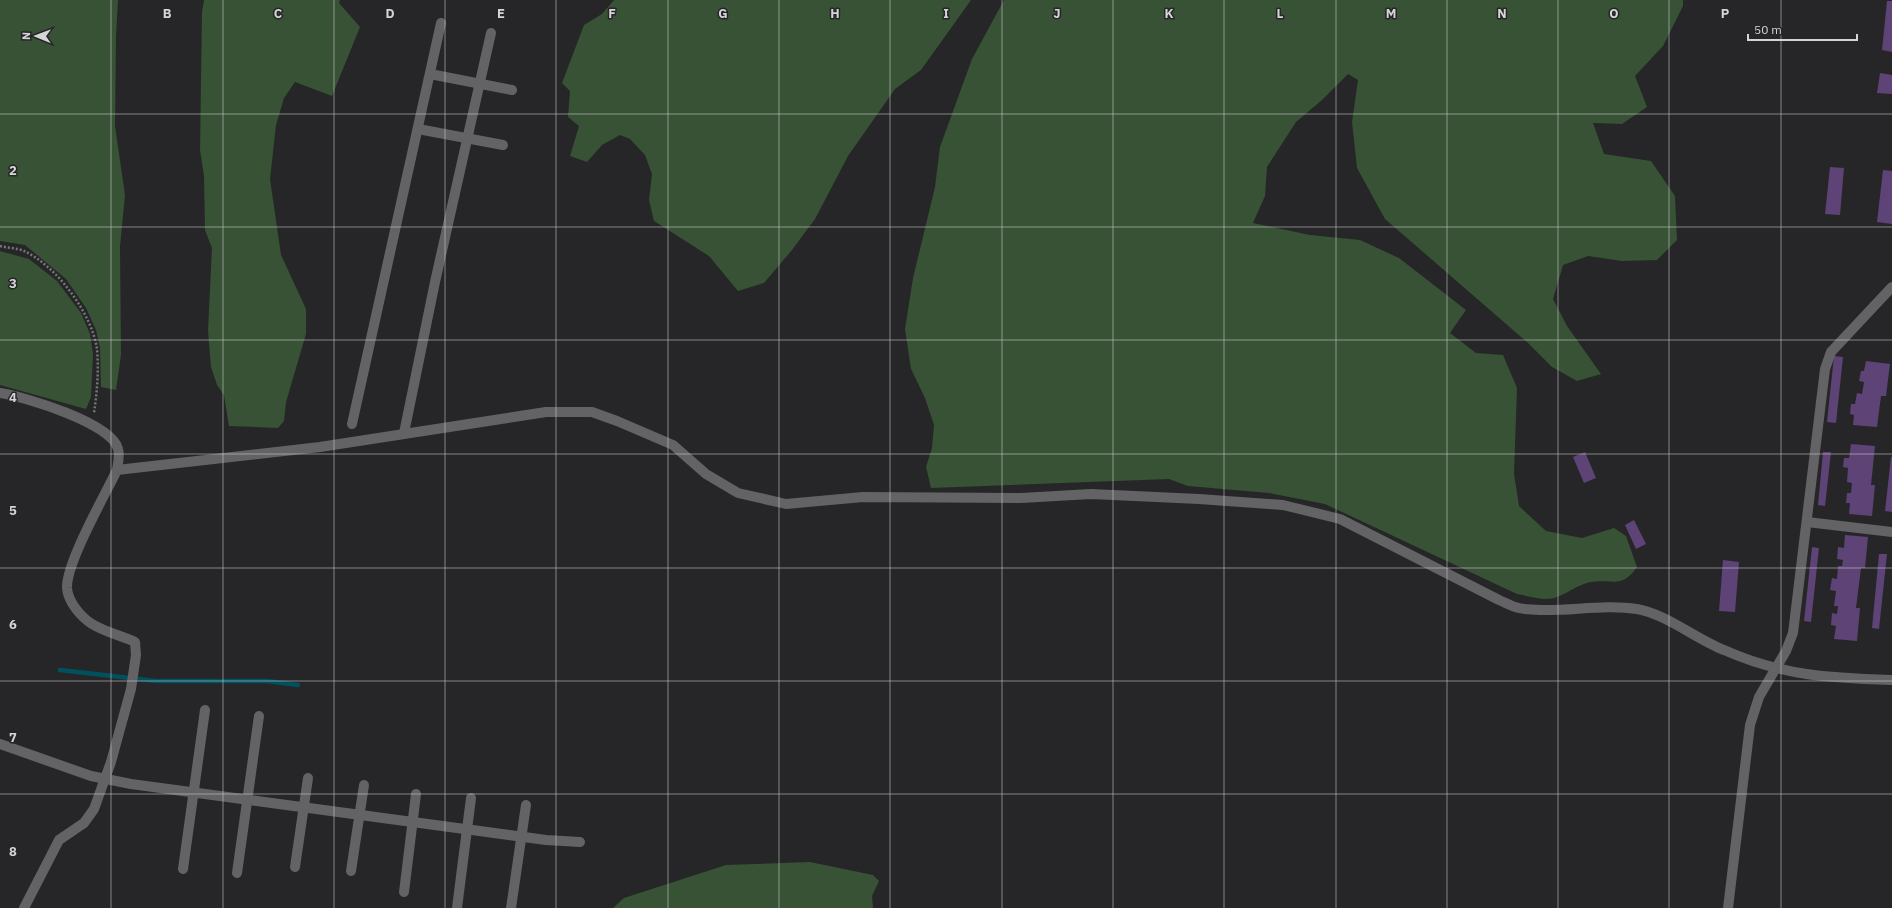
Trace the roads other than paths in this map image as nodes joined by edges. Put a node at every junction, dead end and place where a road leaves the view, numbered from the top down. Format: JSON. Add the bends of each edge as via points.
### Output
{"nodes":[{"id":1,"x":441,"y":23,"type":"dead end"},
{"id":2,"x":491,"y":33,"type":"dead end"},
{"id":3,"x":430,"y":74,"type":"junction"},
{"id":4,"x":480,"y":84,"type":"junction"},
{"id":5,"x":512,"y":90,"type":"dead end"},
{"id":6,"x":418,"y":129,"type":"junction"},
{"id":7,"x":467,"y":139,"type":"junction"},
{"id":8,"x":503,"y":146,"type":"dead end"},
{"id":9,"x":1892,"y":287,"type":"edge"},
{"id":10,"x":0,"y":393,"type":"edge"},
{"id":11,"x":352,"y":424,"type":"dead end"},
{"id":12,"x":404,"y":433,"type":"junction"},
{"id":13,"x":117,"y":470,"type":"junction"},
{"id":14,"x":1807,"y":522,"type":"junction"},
{"id":15,"x":1892,"y":532,"type":"edge"},
{"id":16,"x":1776,"y":669,"type":"junction"},
{"id":17,"x":1892,"y":680,"type":"edge"},
{"id":18,"x":205,"y":710,"type":"dead end"},
{"id":19,"x":259,"y":716,"type":"dead end"},
{"id":20,"x":0,"y":744,"type":"edge"},
{"id":21,"x":105,"y":778,"type":"junction"},
{"id":22,"x":308,"y":778,"type":"dead end"},
{"id":23,"x":364,"y":785,"type":"dead end"},
{"id":24,"x":194,"y":792,"type":"junction"},
{"id":25,"x":416,"y":794,"type":"dead end"},
{"id":26,"x":471,"y":798,"type":"dead end"},
{"id":27,"x":247,"y":799,"type":"junction"},
{"id":28,"x":526,"y":805,"type":"dead end"},
{"id":29,"x":304,"y":807,"type":"junction"},
{"id":30,"x":360,"y":814,"type":"junction"},
{"id":31,"x":413,"y":822,"type":"junction"},
{"id":32,"x":467,"y":829,"type":"junction"},
{"id":33,"x":522,"y":836,"type":"junction"},
{"id":34,"x":580,"y":842,"type":"dead end"},
{"id":35,"x":295,"y":867,"type":"dead end"},
{"id":36,"x":183,"y":869,"type":"dead end"},
{"id":37,"x":351,"y":871,"type":"dead end"},
{"id":38,"x":237,"y":873,"type":"dead end"},
{"id":39,"x":404,"y":892,"type":"dead end"},
{"id":40,"x":24,"y":908,"type":"edge"},
{"id":41,"x":457,"y":908,"type":"edge"},
{"id":42,"x":511,"y":908,"type":"edge"},
{"id":43,"x":1728,"y":908,"type":"edge"}],
"edges":[{"from":1,"to":3,"type":"street"},
{"from":2,"to":4,"type":"street"},
{"from":3,"to":4,"type":"street"},
{"from":3,"to":6,"type":"street"},
{"from":4,"to":5,"type":"street"},
{"from":4,"to":7,"type":"street"},
{"from":6,"to":7,"type":"street"},
{"from":6,"to":11,"type":"street"},
{"from":7,"to":8,"type":"street"},
{"from":7,"to":12,"type":"street"},
{"from":9,"to":14,"type":"street","via":[[1828,358]]},
{"from":10,"to":13,"type":"street","via":[[36,402],[75,417],[110,436],[118,448]]},
{"from":12,"to":13,"type":"street","via":[[320,447]]},
{"from":12,"to":16,"type":"street","via":[[546,412],[592,412],[673,445],[706,474],[738,493],[786,504],[863,497],[1021,498],[1091,494],[1283,505],[1340,519],[1519,608],[1564,611],[1613,606],[1638,609],[1722,650]]},
{"from":13,"to":21,"type":"street","via":[[79,548],[68,576],[67,589],[71,601],[82,616],[93,625],[135,642],[136,655],[131,689]]},
{"from":14,"to":15,"type":"street"},
{"from":14,"to":16,"type":"street","via":[[1793,633]]},
{"from":16,"to":17,"type":"street","via":[[1833,678]]},
{"from":16,"to":43,"type":"street","via":[[1759,697],[1750,725]]},
{"from":18,"to":24,"type":"street"},
{"from":19,"to":27,"type":"street"},
{"from":20,"to":21,"type":"street","via":[[91,776]]},
{"from":21,"to":24,"type":"street"},
{"from":21,"to":40,"type":"street","via":[[94,809],[84,823],[59,840]]},
{"from":22,"to":29,"type":"street"},
{"from":23,"to":30,"type":"street"},
{"from":24,"to":27,"type":"street"},
{"from":24,"to":36,"type":"street"},
{"from":25,"to":31,"type":"street"},
{"from":26,"to":32,"type":"street"},
{"from":27,"to":29,"type":"street"},
{"from":27,"to":38,"type":"street"},
{"from":28,"to":33,"type":"street"},
{"from":29,"to":30,"type":"street"},
{"from":29,"to":35,"type":"street"},
{"from":30,"to":31,"type":"street"},
{"from":30,"to":37,"type":"street"},
{"from":31,"to":32,"type":"street"},
{"from":31,"to":39,"type":"street"},
{"from":32,"to":33,"type":"street"},
{"from":32,"to":41,"type":"street"},
{"from":33,"to":34,"type":"street"},
{"from":33,"to":42,"type":"street"}]}
